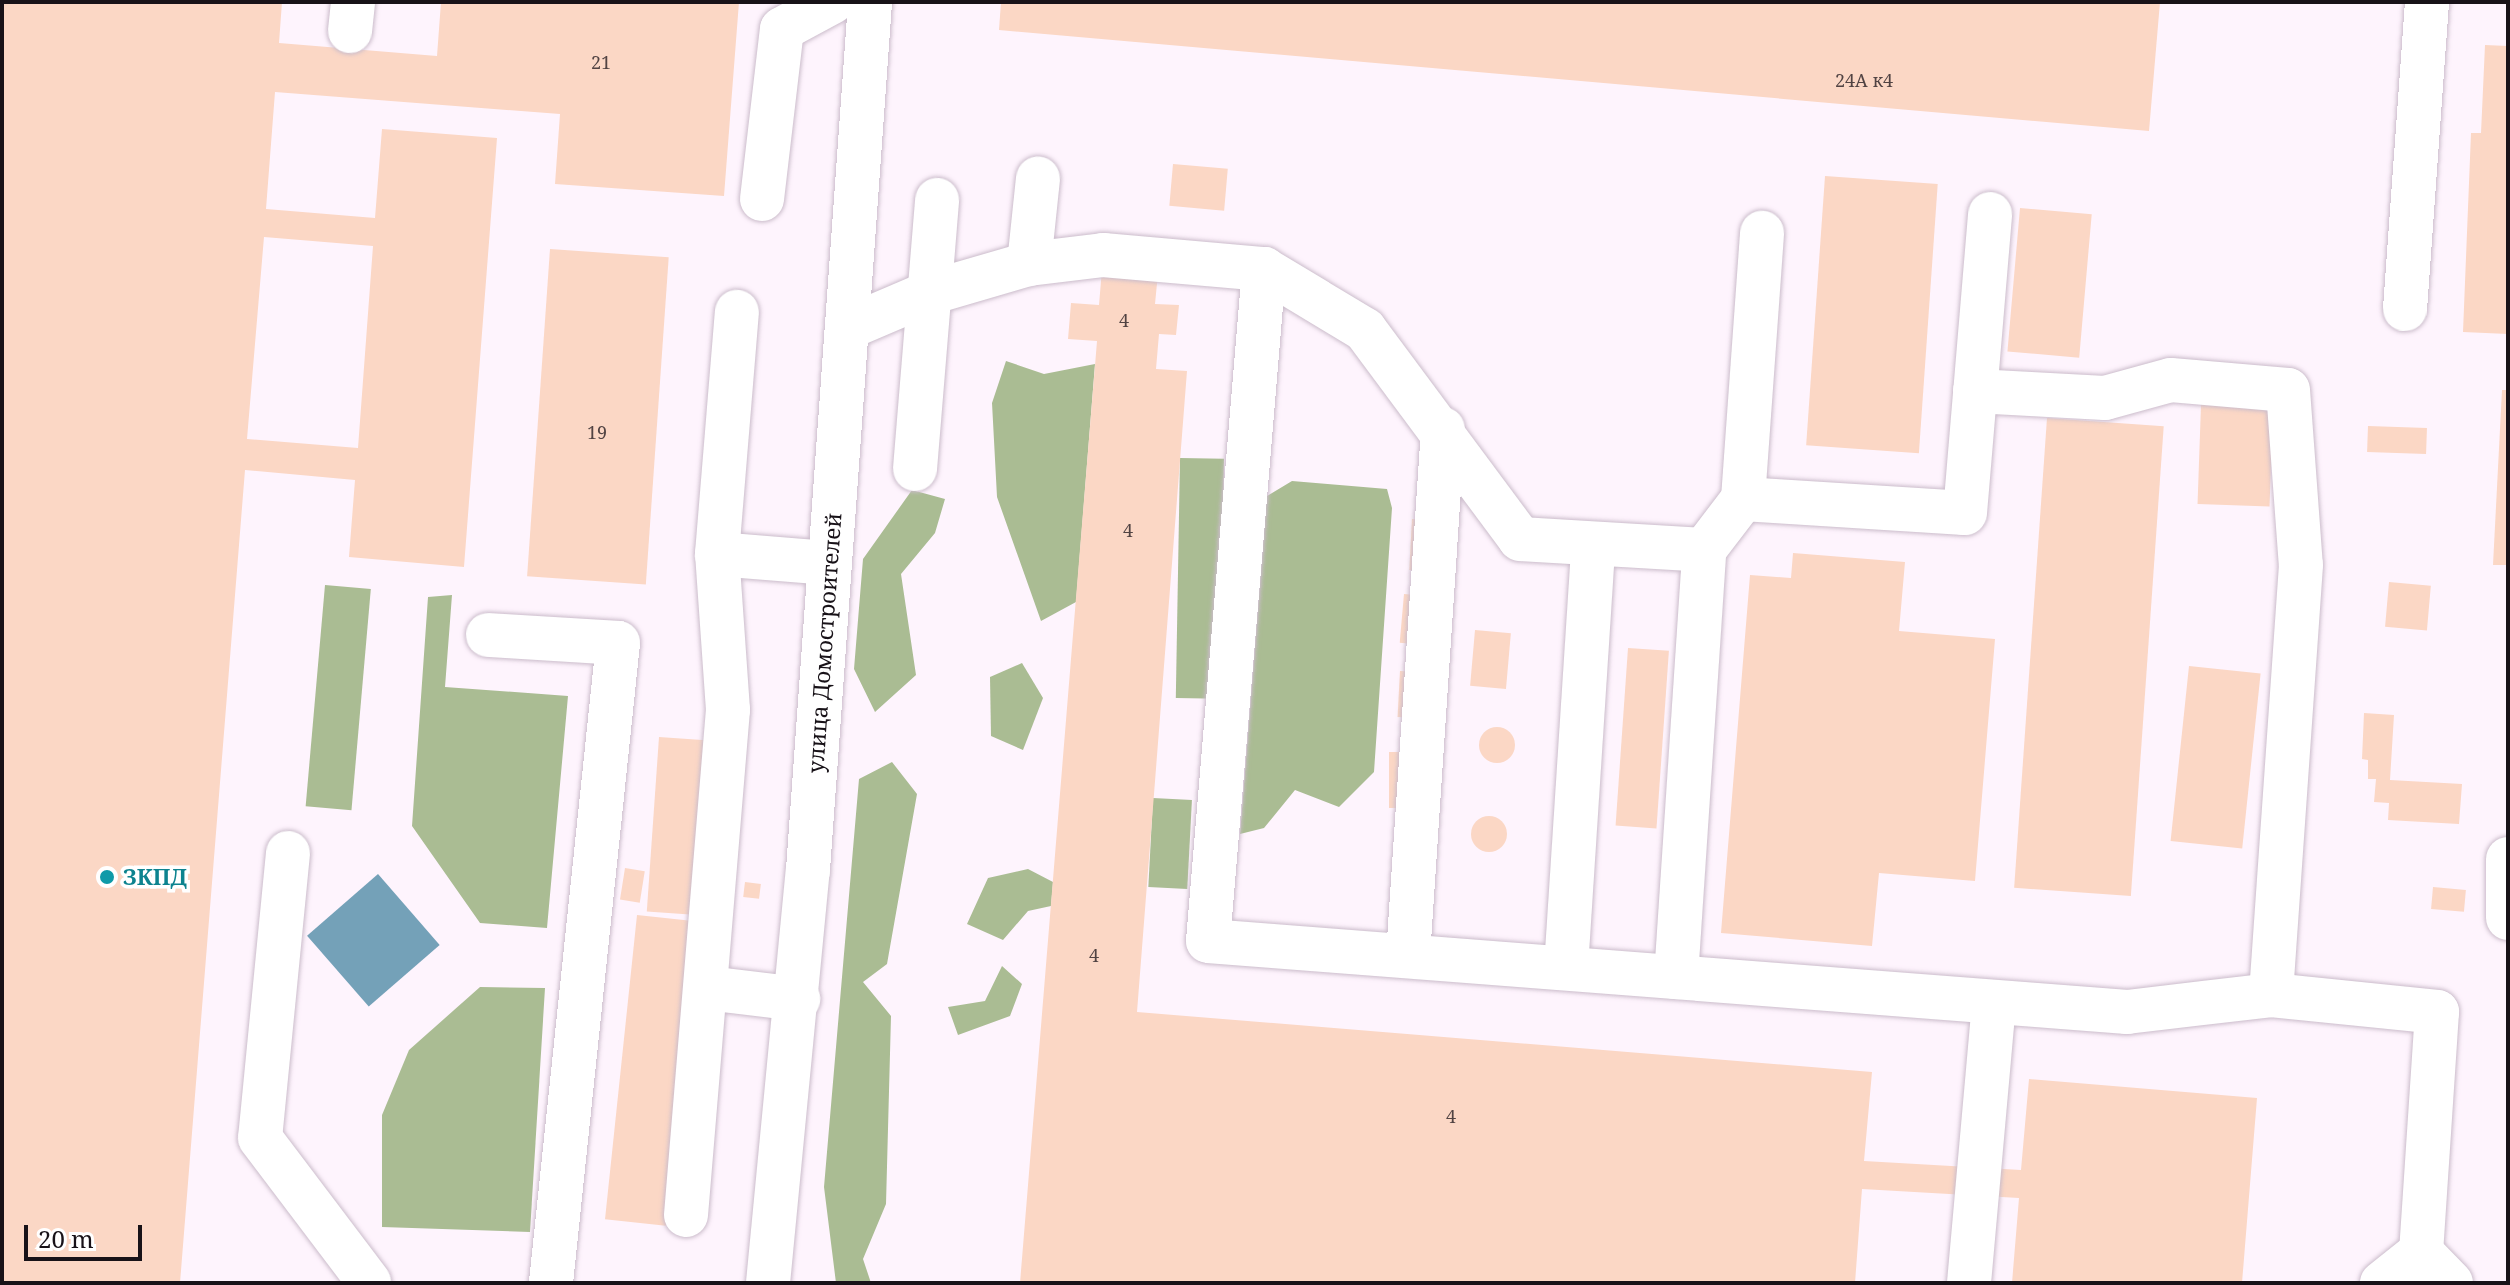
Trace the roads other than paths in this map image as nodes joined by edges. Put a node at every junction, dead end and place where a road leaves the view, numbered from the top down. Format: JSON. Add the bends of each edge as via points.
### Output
{"nodes":[{"id":1,"x":832,"y":2,"type":"edge"},
{"id":2,"x":870,"y":2,"type":"edge"},
{"id":3,"x":2427,"y":2,"type":"edge"},
{"id":4,"x":1038,"y":178,"type":"dead end"},
{"id":5,"x":762,"y":199,"type":"dead end"},
{"id":6,"x":937,"y":200,"type":"dead end"},
{"id":7,"x":1990,"y":214,"type":"dead end"},
{"id":8,"x":1762,"y":233,"type":"dead end"},
{"id":9,"x":1029,"y":264,"type":"junction"},
{"id":10,"x":1264,"y":269,"type":"junction"},
{"id":11,"x":929,"y":293,"type":"junction"},
{"id":12,"x":2405,"y":309,"type":"dead end"},
{"id":13,"x":737,"y":312,"type":"dead end"},
{"id":14,"x":847,"y":328,"type":"junction"},
{"id":15,"x":1975,"y":391,"type":"junction"},
{"id":16,"x":1443,"y":429,"type":"junction"},
{"id":17,"x":915,"y":469,"type":"dead end"},
{"id":18,"x":1743,"y":499,"type":"junction"},
{"id":19,"x":1593,"y":545,"type":"junction"},
{"id":20,"x":1704,"y":550,"type":"junction"},
{"id":21,"x":717,"y":554,"type":"junction"},
{"id":22,"x":830,"y":563,"type":"junction"},
{"id":23,"x":488,"y":635,"type":"dead end"},
{"id":24,"x":288,"y":853,"type":"dead end"},
{"id":25,"x":2508,"y":859,"type":"edge"},
{"id":26,"x":2508,"y":918,"type":"edge"},
{"id":27,"x":1408,"y":956,"type":"junction"},
{"id":28,"x":1566,"y":968,"type":"junction"},
{"id":29,"x":1676,"y":977,"type":"junction"},
{"id":30,"x":707,"y":988,"type":"junction"},
{"id":31,"x":2271,"y":995,"type":"junction"},
{"id":32,"x":798,"y":999,"type":"junction"},
{"id":33,"x":1994,"y":1002,"type":"junction"},
{"id":34,"x":686,"y":1215,"type":"dead end"},
{"id":35,"x":2421,"y":1252,"type":"junction"},
{"id":36,"x":380,"y":1283,"type":"edge"},
{"id":37,"x":551,"y":1283,"type":"edge"},
{"id":38,"x":768,"y":1283,"type":"edge"},
{"id":39,"x":1969,"y":1283,"type":"edge"},
{"id":40,"x":2382,"y":1283,"type":"edge"},
{"id":41,"x":2451,"y":1283,"type":"edge"}],
"edges":[{"from":1,"to":5,"type":"street","via":[[782,29]]},
{"from":2,"to":14,"type":"street","name":"улица Домостроителей"},
{"from":3,"to":12,"type":"street"},
{"from":4,"to":9,"type":"street"},
{"from":6,"to":11,"type":"street"},
{"from":7,"to":15,"type":"street"},
{"from":8,"to":18,"type":"street"},
{"from":9,"to":10,"type":"street","via":[[1103,255]]},
{"from":9,"to":11,"type":"street"},
{"from":10,"to":16,"type":"street","via":[[1365,330]]},
{"from":10,"to":27,"type":"street","via":[[1208,941]]},
{"from":11,"to":14,"type":"street"},
{"from":11,"to":17,"type":"street"},
{"from":13,"to":21,"type":"street"},
{"from":14,"to":22,"type":"street","name":"улица Домостроителей"},
{"from":15,"to":18,"type":"street","via":[[1965,513]]},
{"from":15,"to":31,"type":"street","via":[[2105,398],[2171,380],[2288,390],[2301,565]]},
{"from":16,"to":19,"type":"street","via":[[1520,539]]},
{"from":16,"to":27,"type":"street"},
{"from":18,"to":20,"type":"street"},
{"from":19,"to":20,"type":"street"},
{"from":19,"to":28,"type":"street"},
{"from":20,"to":29,"type":"street"},
{"from":21,"to":22,"type":"street"},
{"from":21,"to":30,"type":"street","via":[[728,710]]},
{"from":22,"to":32,"type":"street","name":"улица Домостроителей"},
{"from":23,"to":37,"type":"street","via":[[618,643]]},
{"from":24,"to":36,"type":"street","via":[[260,1138]]},
{"from":25,"to":26,"type":"street"},
{"from":27,"to":28,"type":"street"},
{"from":28,"to":29,"type":"street"},
{"from":29,"to":33,"type":"street"},
{"from":30,"to":32,"type":"street"},
{"from":30,"to":34,"type":"street"},
{"from":31,"to":33,"type":"street","via":[[2127,1012]]},
{"from":31,"to":35,"type":"street","via":[[2437,1012]]},
{"from":32,"to":38,"type":"street","name":"улица Домостроителей"},
{"from":33,"to":39,"type":"street"},
{"from":35,"to":40,"type":"street"},
{"from":35,"to":41,"type":"street"}]}
